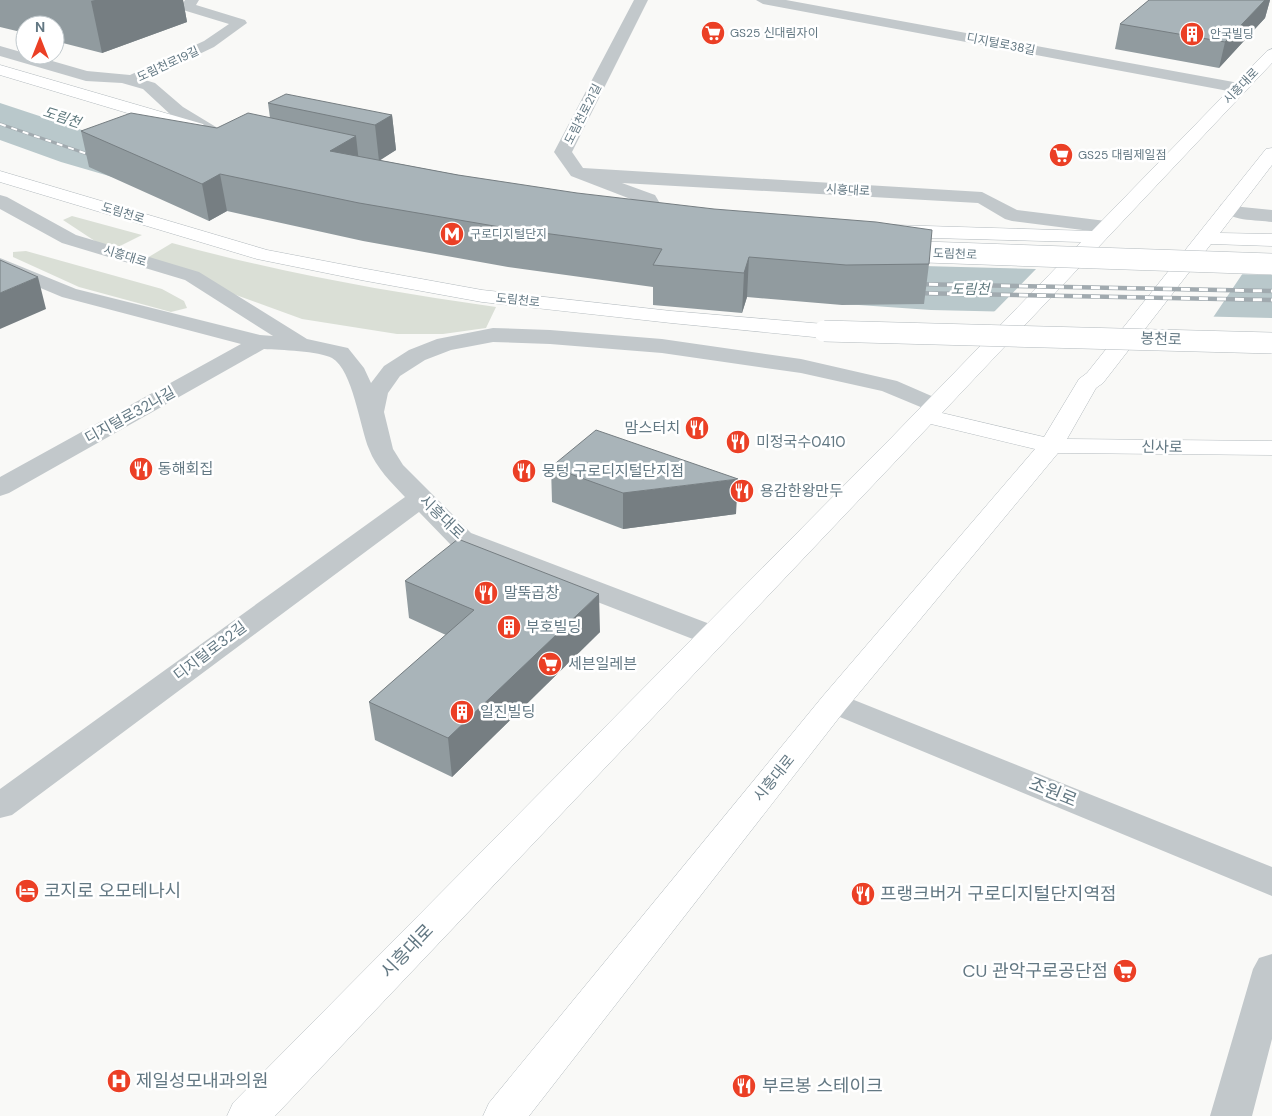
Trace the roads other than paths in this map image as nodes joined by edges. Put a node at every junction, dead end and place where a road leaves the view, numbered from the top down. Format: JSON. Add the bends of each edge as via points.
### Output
{"nodes":[{"id":1,"x":192,"y":0,"type":"edge"},
{"id":2,"x":641,"y":0,"type":"edge"},
{"id":3,"x":763,"y":0,"type":"edge"},
{"id":4,"x":0,"y":51,"type":"edge"},
{"id":5,"x":1272,"y":54,"type":"edge"},
{"id":6,"x":0,"y":70,"type":"edge"},
{"id":7,"x":0,"y":80,"type":"edge"},
{"id":8,"x":132,"y":80,"type":"junction"},
{"id":9,"x":1239,"y":88,"type":"junction"},
{"id":10,"x":121,"y":122,"type":"edge"},
{"id":11,"x":210,"y":131,"type":"junction"},
{"id":12,"x":229,"y":136,"type":"edge"},
{"id":13,"x":168,"y":138,"type":"edge"},
{"id":14,"x":216,"y":150,"type":"edge"},
{"id":15,"x":1272,"y":153,"type":"edge"},
{"id":16,"x":0,"y":176,"type":"edge"},
{"id":17,"x":584,"y":176,"type":"junction"},
{"id":18,"x":0,"y":201,"type":"edge"},
{"id":19,"x":620,"y":208,"type":"edge"},
{"id":20,"x":1228,"y":208,"type":"junction"},
{"id":21,"x":655,"y":212,"type":"junction"},
{"id":22,"x":674,"y":214,"type":"edge"},
{"id":23,"x":1272,"y":216,"type":"edge"},
{"id":24,"x":871,"y":230,"type":"edge"},
{"id":25,"x":1098,"y":235,"type":"junction"},
{"id":26,"x":1272,"y":240,"type":"edge"},
{"id":27,"x":1198,"y":246,"type":"junction"},
{"id":28,"x":877,"y":250,"type":"edge"},
{"id":29,"x":0,"y":264,"type":"edge"},
{"id":30,"x":1272,"y":264,"type":"edge"},
{"id":31,"x":1049,"y":336,"type":"joint"},
{"id":32,"x":260,"y":342,"type":"junction"},
{"id":33,"x":1272,"y":342,"type":"edge"},
{"id":34,"x":299,"y":344,"type":"junction"},
{"id":35,"x":931,"y":411,"type":"junction"},
{"id":36,"x":372,"y":412,"type":"junction"},
{"id":37,"x":1051,"y":446,"type":"junction"},
{"id":38,"x":1272,"y":448,"type":"edge"},
{"id":39,"x":0,"y":488,"type":"edge"},
{"id":40,"x":421,"y":498,"type":"junction"},
{"id":41,"x":713,"y":636,"type":"junction"},
{"id":42,"x":834,"y":703,"type":"junction"},
{"id":43,"x":0,"y":806,"type":"edge"},
{"id":44,"x":1272,"y":882,"type":"edge"},
{"id":45,"x":1272,"y":969,"type":"edge"},
{"id":46,"x":248,"y":1116,"type":"edge"},
{"id":47,"x":504,"y":1116,"type":"edge"},
{"id":48,"x":1231,"y":1116,"type":"edge"}],
"edges":[{"from":1,"to":8,"type":"street","name":"도림천로19길","via":[[188,7],[240,23],[209,44]]},
{"from":2,"to":17,"type":"street","name":"도림천로21길","via":[[563,152]]},
{"from":3,"to":9,"type":"street","name":"디지털로38길"},
{"from":4,"to":8,"type":"street","name":"도림천로19길","via":[[86,76]]},
{"from":5,"to":9,"type":"main road","name":"시흥대로"},
{"from":6,"to":11,"type":"main road"},
{"from":7,"to":10,"type":"main road"},
{"from":8,"to":11,"type":"street","via":[[149,86],[177,111]]},
{"from":9,"to":25,"type":"main road","name":"시흥대로"},
{"from":11,"to":12,"type":"main road"},
{"from":13,"to":14,"type":"main road"},
{"from":15,"to":20,"type":"main road","name":"시흥대로"},
{"from":16,"to":31,"type":"main road","name":"도림천로","bridge":true,"via":[[264,255],[482,296],[824,331]]},
{"from":17,"to":21,"type":"street","name":"도림천로21길","via":[[648,199]]},
{"from":17,"to":25,"type":"street","name":"시흥대로","via":[[982,198],[1012,215]]},
{"from":18,"to":34,"type":"street","name":"시흥대로","via":[[69,239],[192,276]]},
{"from":19,"to":21,"type":"main road"},
{"from":20,"to":23,"type":"street"},
{"from":20,"to":27,"type":"main road","name":"시흥대로"},
{"from":21,"to":22,"type":"main road"},
{"from":24,"to":25,"type":"main road"},
{"from":25,"to":35,"type":"main road","name":"시흥대로","bridge":true},
{"from":26,"to":27,"type":"main road"},
{"from":27,"to":37,"type":"main road","name":"시흥대로","bridge":true,"via":[[1087,384]]},
{"from":28,"to":30,"type":"main road","name":"도림천로","bridge":true},
{"from":29,"to":32,"type":"street","via":[[69,293]]},
{"from":31,"to":33,"type":"main road","name":"봉천로","bridge":true},
{"from":32,"to":34,"type":"street"},
{"from":32,"to":39,"type":"street","name":"디지털로32나길"},
{"from":34,"to":36,"type":"street","name":"시흥대로","via":[[340,354],[353,368]]},
{"from":35,"to":36,"type":"street","via":[[889,386],[801,366],[662,346],[493,335],[445,344],[409,360],[392,371],[376,392]]},
{"from":35,"to":37,"type":"main road"},
{"from":35,"to":41,"type":"main road","name":"시흥대로"},
{"from":36,"to":40,"type":"street","name":"시흥대로","via":[[381,449],[393,469]]},
{"from":37,"to":38,"type":"main road","name":"신사로"},
{"from":37,"to":42,"type":"main road","name":"시흥대로"},
{"from":40,"to":41,"type":"street","name":"시흥대로","via":[[462,539]]},
{"from":40,"to":43,"type":"street","name":"디지털로32길"},
{"from":41,"to":46,"type":"main road","name":"시흥대로"},
{"from":42,"to":44,"type":"street","name":"조원로"},
{"from":42,"to":47,"type":"main road","name":"시흥대로"},
{"from":45,"to":48,"type":"street"}]}
